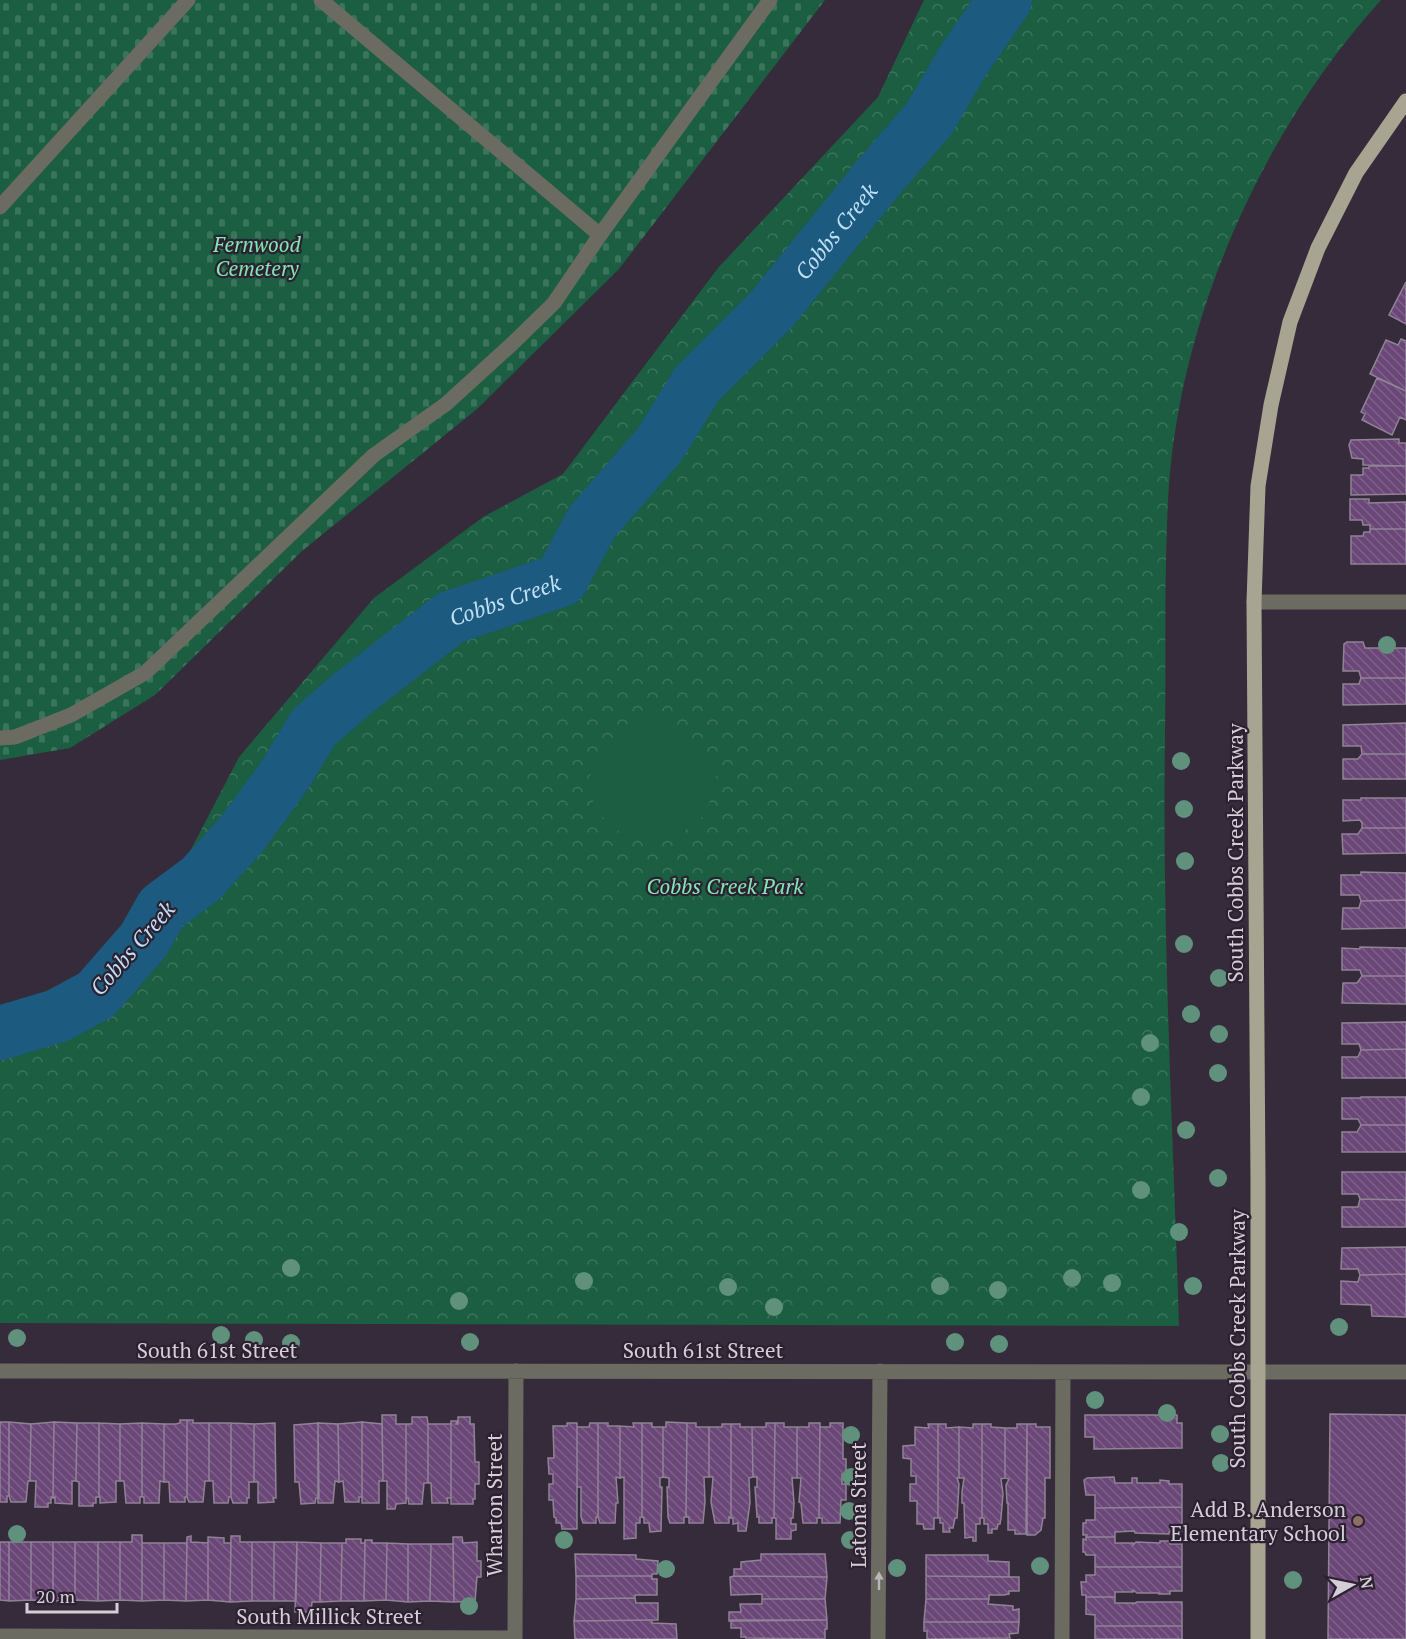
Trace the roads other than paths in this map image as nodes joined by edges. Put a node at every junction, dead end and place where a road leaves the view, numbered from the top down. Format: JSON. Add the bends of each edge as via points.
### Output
{"nodes":[{"id":1,"x":188,"y":0,"type":"edge"},
{"id":2,"x":321,"y":0,"type":"edge"},
{"id":3,"x":770,"y":0,"type":"edge"},
{"id":4,"x":1406,"y":101,"type":"edge"},
{"id":5,"x":0,"y":207,"type":"edge"},
{"id":6,"x":600,"y":235,"type":"junction"},
{"id":7,"x":1254,"y":602,"type":"junction"},
{"id":8,"x":1406,"y":602,"type":"edge"},
{"id":9,"x":0,"y":738,"type":"edge"},
{"id":10,"x":0,"y":1371,"type":"edge"},
{"id":11,"x":516,"y":1371,"type":"junction"},
{"id":12,"x":880,"y":1371,"type":"junction"},
{"id":13,"x":1063,"y":1372,"type":"junction"},
{"id":14,"x":1406,"y":1372,"type":"edge"},
{"id":15,"x":1258,"y":1373,"type":"junction"},
{"id":16,"x":0,"y":1636,"type":"edge"},
{"id":17,"x":515,"y":1639,"type":"edge"},
{"id":18,"x":878,"y":1639,"type":"edge"},
{"id":19,"x":1062,"y":1639,"type":"edge"},
{"id":20,"x":1258,"y":1639,"type":"edge"}],
"edges":[{"from":1,"to":5,"type":"street"},
{"from":2,"to":6,"type":"street"},
{"from":3,"to":6,"type":"street"},
{"from":4,"to":7,"type":"main road","name":"South Cobbs Creek Parkway","via":[[1356,173],[1318,248],[1290,322],[1258,486]]},
{"from":6,"to":9,"type":"street","via":[[554,303],[513,343],[446,404],[374,455],[145,673],[71,715],[15,737]]},
{"from":7,"to":8,"type":"street"},
{"from":7,"to":15,"type":"main road","name":"South Cobbs Creek Parkway"},
{"from":10,"to":11,"type":"street","name":"South 61st Street"},
{"from":11,"to":12,"type":"street","name":"South 61st Street"},
{"from":11,"to":17,"type":"street","name":"Wharton Street"},
{"from":12,"to":13,"type":"street","name":"South 61st Street"},
{"from":18,"to":12,"type":"street","name":"Latona Street","one_way":true},
{"from":13,"to":15,"type":"street","name":"South 61st Street"},
{"from":13,"to":19,"type":"street"},
{"from":14,"to":15,"type":"street","name":"South 61st Street"},
{"from":15,"to":20,"type":"main road","name":"South Cobbs Creek Parkway"},
{"from":16,"to":17,"type":"street","name":"South Millick Street"}]}
